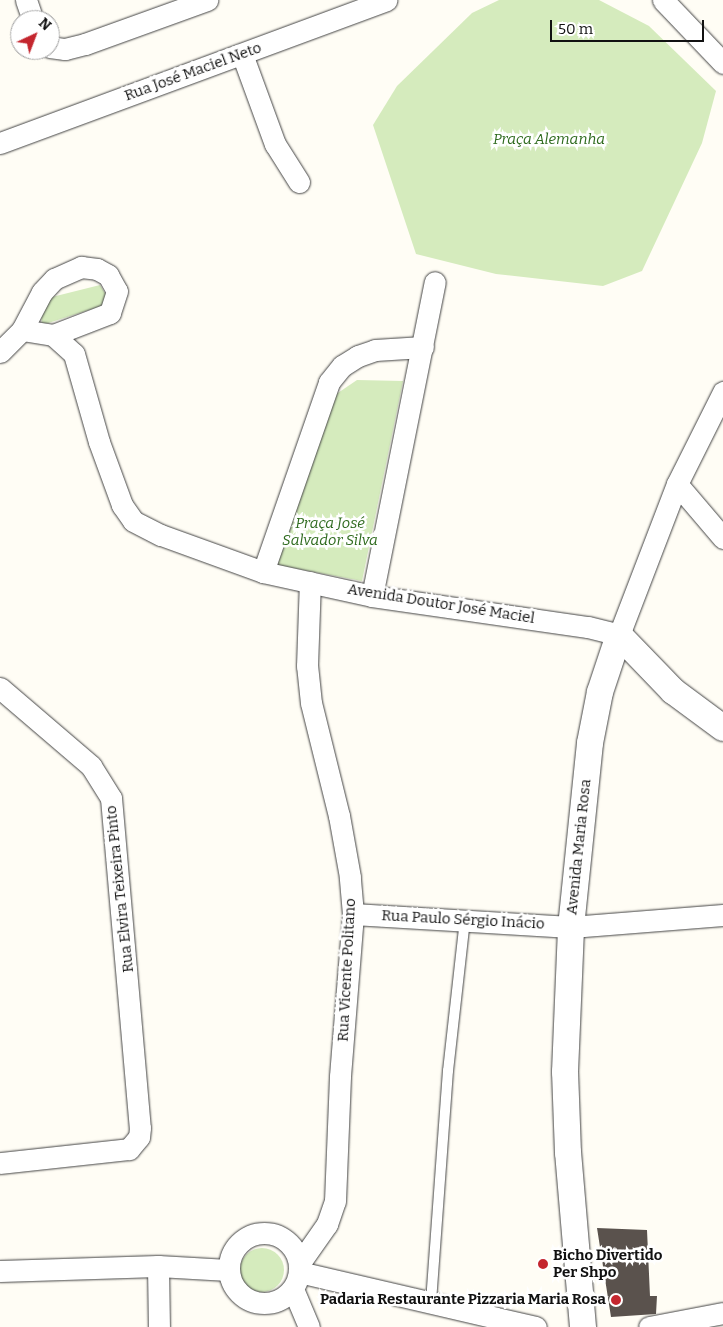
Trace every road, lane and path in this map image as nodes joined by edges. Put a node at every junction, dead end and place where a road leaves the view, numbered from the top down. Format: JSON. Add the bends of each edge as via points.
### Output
{"nodes":[{"id":1,"x":207,"y":0,"type":"edge"},
{"id":2,"x":663,"y":0,"type":"edge"},
{"id":3,"x":381,"y":1,"type":"edge"},
{"id":4,"x":60,"y":49,"type":"edge"},
{"id":5,"x":242,"y":54,"type":"junction"},
{"id":6,"x":723,"y":63,"type":"edge"},
{"id":7,"x":0,"y":143,"type":"edge"},
{"id":8,"x":299,"y":182,"type":"dead end"},
{"id":9,"x":435,"y":282,"type":"dead end"},
{"id":10,"x":22,"y":330,"type":"junction"},
{"id":11,"x":53,"y":335,"type":"junction"},
{"id":12,"x":423,"y":347,"type":"junction"},
{"id":13,"x":0,"y":352,"type":"edge"},
{"id":14,"x":723,"y":392,"type":"edge"},
{"id":15,"x":677,"y":484,"type":"junction"},
{"id":16,"x":723,"y":538,"type":"edge"},
{"id":17,"x":263,"y":572,"type":"junction"},
{"id":18,"x":310,"y":582,"type":"junction"},
{"id":19,"x":372,"y":596,"type":"junction"},
{"id":20,"x":619,"y":635,"type":"junction"},
{"id":21,"x":0,"y":688,"type":"edge"},
{"id":22,"x":723,"y":728,"type":"edge"},
{"id":23,"x":353,"y":914,"type":"junction"},
{"id":24,"x":723,"y":915,"type":"edge"},
{"id":25,"x":466,"y":920,"type":"junction"},
{"id":26,"x":571,"y":927,"type":"junction"},
{"id":27,"x":0,"y":1163,"type":"edge"},
{"id":28,"x":158,"y":1266,"type":"junction"},
{"id":29,"x":0,"y":1270,"type":"edge"},
{"id":30,"x":228,"y":1270,"type":"junction"},
{"id":31,"x":297,"y":1275,"type":"junction"},
{"id":32,"x":430,"y":1302,"type":"junction"},
{"id":33,"x":723,"y":1312,"type":"edge"},
{"id":34,"x":160,"y":1327,"type":"edge"},
{"id":35,"x":309,"y":1327,"type":"edge"},
{"id":36,"x":536,"y":1327,"type":"edge"},
{"id":37,"x":583,"y":1327,"type":"edge"},
{"id":38,"x":648,"y":1327,"type":"edge"}],
"edges":[{"from":1,"to":4,"type":"street","via":[[85,44]]},
{"from":2,"to":6,"type":"street"},
{"from":3,"to":5,"type":"street","name":"Rua José Maciel Neto"},
{"from":5,"to":7,"type":"street","name":"Rua José Maciel Neto"},
{"from":5,"to":8,"type":"street","via":[[275,144]]},
{"from":9,"to":12,"type":"street"},
{"from":10,"to":11,"type":"street"},
{"from":10,"to":11,"type":"street","via":[[42,292],[54,279],[81,267],[97,269],[108,275],[117,291],[110,313]]},
{"from":10,"to":13,"type":"street"},
{"from":11,"to":17,"type":"street","name":"Avenida Doutor José Maciel","via":[[74,354],[115,489],[133,521]]},
{"from":12,"to":17,"type":"street","via":[[375,350],[358,356],[342,366],[329,382]]},
{"from":12,"to":19,"type":"street"},
{"from":14,"to":15,"type":"street","name":"Avenida Maria Rosa"},
{"from":15,"to":16,"type":"street"},
{"from":15,"to":20,"type":"street","name":"Avenida Maria Rosa"},
{"from":17,"to":18,"type":"street","name":"Avenida Doutor José Maciel"},
{"from":18,"to":19,"type":"street","name":"Avenida Doutor José Maciel"},
{"from":18,"to":23,"type":"street","name":"Rua Vicente Politano","via":[[307,666],[310,703],[339,816]]},
{"from":19,"to":20,"type":"street","name":"Avenida Doutor José Maciel","via":[[588,627]]},
{"from":20,"to":22,"type":"street","via":[[673,691]]},
{"from":20,"to":26,"type":"street","name":"Avenida Maria Rosa","via":[[600,692],[590,743]]},
{"from":21,"to":27,"type":"street","name":"Rua Elvira Teixeira Pinto","via":[[91,766],[111,798],[128,967],[139,1137],[129,1149],[116,1152]]},
{"from":23,"to":25,"type":"street","name":"Rua Paulo Sérgio Inácio"},
{"from":23,"to":31,"type":"street","name":"Rua Vicente Politano","via":[[340,1076],[335,1201],[327,1224]]},
{"from":24,"to":26,"type":"street","name":"Rua Paulo Sérgio Inácio"},
{"from":25,"to":26,"type":"street","name":"Rua Paulo Sérgio Inácio"},
{"from":25,"to":32,"type":"lane","via":[[448,1070]]},
{"from":26,"to":37,"type":"street","name":"Avenida Maria Rosa","via":[[565,1072],[568,1153]]},
{"from":28,"to":29,"type":"street"},
{"from":28,"to":30,"type":"street"},
{"from":28,"to":34,"type":"street"},
{"from":30,"to":31,"type":"street","via":[[234,1288],[249,1301],[273,1302]]},
{"from":30,"to":31,"type":"street","via":[[236,1247],[248,1236],[264,1233],[287,1242]]},
{"from":31,"to":32,"type":"street"},
{"from":31,"to":35,"type":"street"},
{"from":32,"to":36,"type":"street"},
{"from":33,"to":38,"type":"street"}]}
